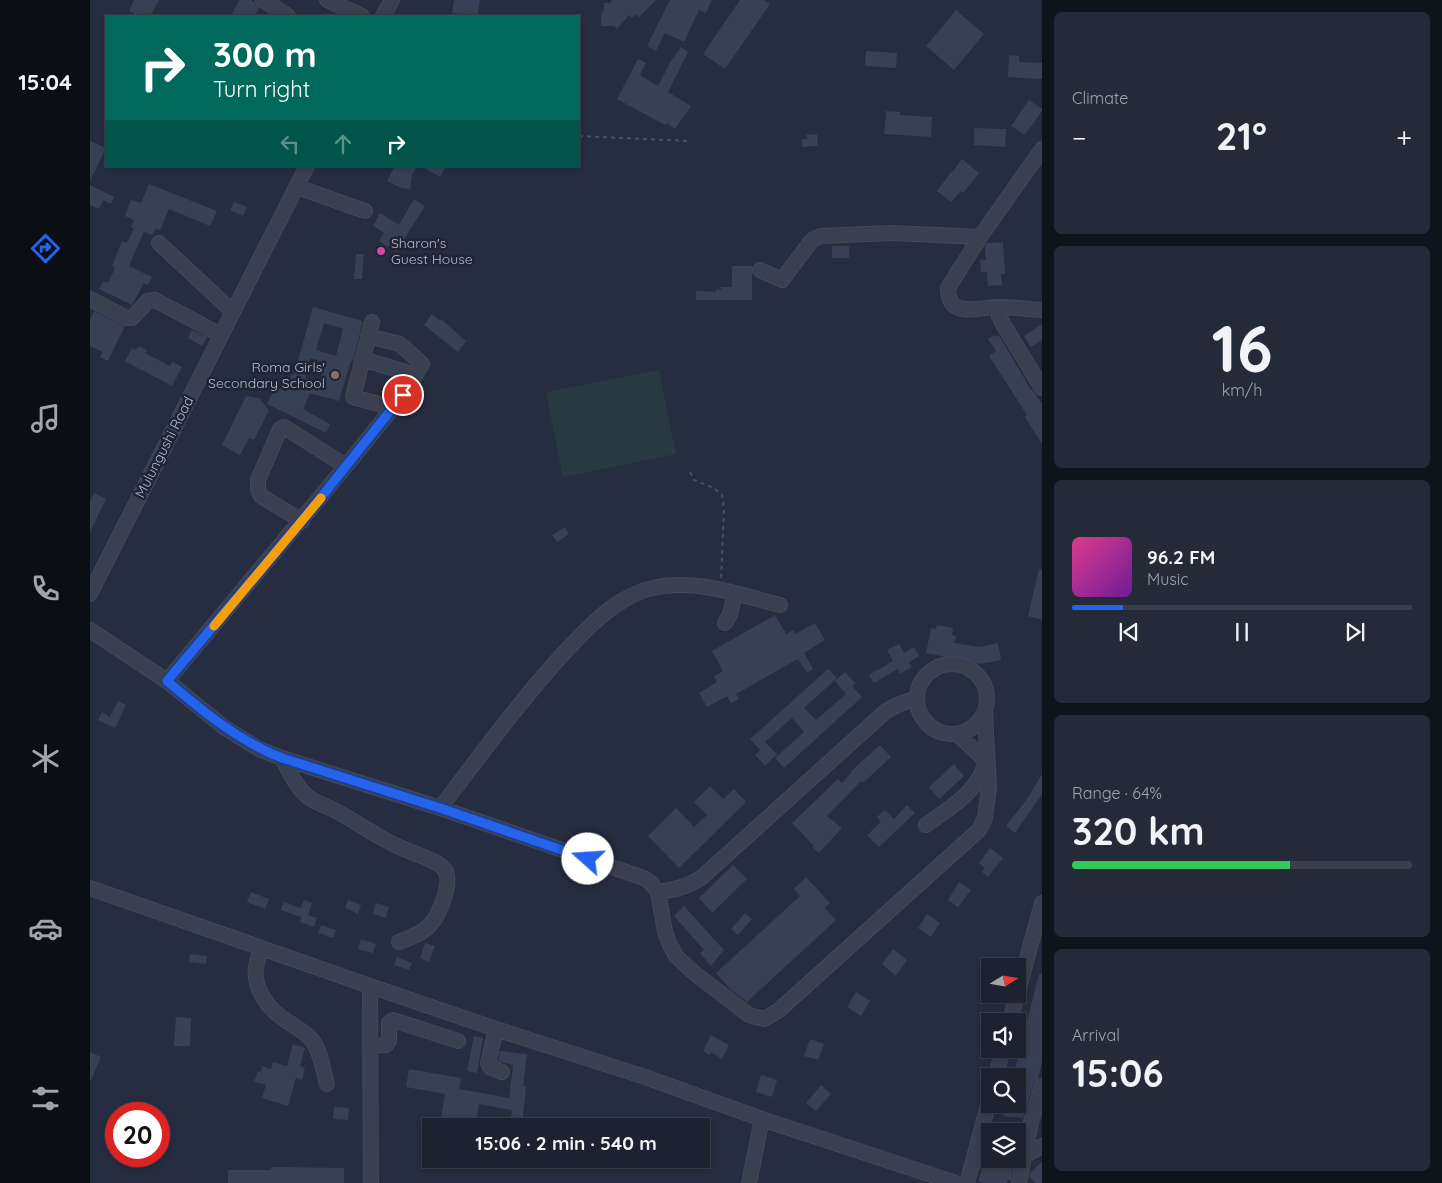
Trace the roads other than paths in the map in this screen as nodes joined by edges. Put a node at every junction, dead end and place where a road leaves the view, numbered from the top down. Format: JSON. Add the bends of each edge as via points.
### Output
{"nodes":[{"id":1,"x":263,"y":0,"type":"edge"},
{"id":2,"x":327,"y":0,"type":"edge"},
{"id":3,"x":392,"y":0,"type":"edge"},
{"id":4,"x":286,"y":15,"type":"edge"},
{"id":5,"x":360,"y":15,"type":"edge"},
{"id":6,"x":384,"y":15,"type":"edge"},
{"id":7,"x":1042,"y":149,"type":"edge"},
{"id":8,"x":307,"y":167,"type":"edge"},
{"id":9,"x":297,"y":187,"type":"junction"},
{"id":10,"x":366,"y":211,"type":"dead end"},
{"id":11,"x":980,"y":237,"type":"junction"},
{"id":12,"x":159,"y":243,"type":"dead end"},
{"id":13,"x":760,"y":270,"type":"dead end"},
{"id":14,"x":90,"y":299,"type":"edge"},
{"id":15,"x":998,"y":307,"type":"junction"},
{"id":16,"x":1042,"y":310,"type":"edge"},
{"id":17,"x":233,"y":312,"type":"junction"},
{"id":18,"x":372,"y":322,"type":"dead end"},
{"id":19,"x":221,"y":335,"type":"junction"},
{"id":20,"x":368,"y":336,"type":"junction"},
{"id":21,"x":362,"y":359,"type":"junction"},
{"id":22,"x":415,"y":375,"type":"junction"},
{"id":23,"x":1042,"y":388,"type":"edge"},
{"id":24,"x":393,"y":408,"type":"junction"},
{"id":25,"x":346,"y":466,"type":"junction"},
{"id":26,"x":302,"y":521,"type":"junction"},
{"id":27,"x":90,"y":594,"type":"edge"},
{"id":28,"x":735,"y":594,"type":"junction"},
{"id":29,"x":780,"y":605,"type":"dead end"},
{"id":30,"x":725,"y":623,"type":"dead end"},
{"id":31,"x":90,"y":630,"type":"edge"},
{"id":32,"x":167,"y":681,"type":"junction"},
{"id":33,"x":916,"y":698,"type":"junction"},
{"id":34,"x":985,"y":712,"type":"junction"},
{"id":35,"x":957,"y":734,"type":"junction"},
{"id":36,"x":282,"y":758,"type":"junction"},
{"id":37,"x":986,"y":761,"type":"junction"},
{"id":38,"x":440,"y":808,"type":"junction"},
{"id":39,"x":926,"y":825,"type":"dead end"},
{"id":40,"x":90,"y":888,"type":"edge"},
{"id":41,"x":658,"y":892,"type":"junction"},
{"id":42,"x":1042,"y":903,"type":"edge"},
{"id":43,"x":399,"y":942,"type":"dead end"},
{"id":44,"x":261,"y":949,"type":"junction"},
{"id":45,"x":370,"y":986,"type":"junction"},
{"id":46,"x":1012,"y":1013,"type":"edge"},
{"id":47,"x":496,"y":1030,"type":"junction"},
{"id":48,"x":458,"y":1041,"type":"dead end"},
{"id":49,"x":370,"y":1046,"type":"junction"},
{"id":50,"x":502,"y":1072,"type":"dead end"},
{"id":51,"x":327,"y":1084,"type":"dead end"},
{"id":52,"x":1042,"y":1086,"type":"edge"},
{"id":53,"x":1042,"y":1112,"type":"edge"},
{"id":54,"x":986,"y":1113,"type":"edge"},
{"id":55,"x":762,"y":1119,"type":"junction"},
{"id":56,"x":1031,"y":1122,"type":"junction"},
{"id":57,"x":1026,"y":1146,"type":"edge"},
{"id":58,"x":1042,"y":1146,"type":"edge"},
{"id":59,"x":1026,"y":1155,"type":"edge"},
{"id":60,"x":1022,"y":1168,"type":"edge"},
{"id":61,"x":371,"y":1183,"type":"edge"},
{"id":62,"x":749,"y":1183,"type":"edge"},
{"id":63,"x":956,"y":1183,"type":"edge"},
{"id":64,"x":967,"y":1183,"type":"edge"},
{"id":65,"x":1019,"y":1183,"type":"edge"}],
"edges":[{"from":1,"to":4,"type":"street"},
{"from":2,"to":5,"type":"street"},
{"from":3,"to":6,"type":"street"},
{"from":7,"to":11,"type":"street"},
{"from":8,"to":9,"type":"street","name":"Mulungushi Road"},
{"from":9,"to":10,"type":"street"},
{"from":9,"to":17,"type":"street","name":"Mulungushi Road"},
{"from":11,"to":13,"type":"street","via":[[892,233],[821,236],[812,240],[782,280]]},
{"from":11,"to":15,"type":"street","via":[[948,288],[949,300],[960,308]]},
{"from":12,"to":17,"type":"street"},
{"from":14,"to":19,"type":"street","via":[[127,318],[132,318],[148,301],[155,300]]},
{"from":15,"to":16,"type":"street"},
{"from":15,"to":23,"type":"street","via":[[1003,324]]},
{"from":17,"to":19,"type":"street","name":"Mulungushi Road"},
{"from":18,"to":20,"type":"street"},
{"from":19,"to":27,"type":"street","name":"Mulungushi Road"},
{"from":20,"to":21,"type":"street"},
{"from":20,"to":22,"type":"street","via":[[400,344],[422,364]]},
{"from":21,"to":22,"type":"street"},
{"from":21,"to":24,"type":"street","via":[[353,397]]},
{"from":22,"to":24,"type":"street"},
{"from":24,"to":25,"type":"street"},
{"from":25,"to":26,"type":"street"},
{"from":25,"to":26,"type":"street","via":[[284,427],[280,429],[258,480],[258,489],[261,496]]},
{"from":26,"to":32,"type":"street"},
{"from":28,"to":29,"type":"street"},
{"from":28,"to":30,"type":"street"},
{"from":28,"to":38,"type":"street","via":[[694,586],[655,587],[639,592],[609,610],[542,678]]},
{"from":31,"to":32,"type":"street"},
{"from":32,"to":36,"type":"street","via":[[225,728],[259,749]]},
{"from":33,"to":34,"type":"street","via":[[918,687],[927,673],[953,663],[969,668],[981,679],[986,690]]},
{"from":33,"to":35,"type":"street","via":[[918,711],[933,730]]},
{"from":33,"to":41,"type":"street","via":[[885,712],[701,878],[690,886]]},
{"from":34,"to":35,"type":"street","via":[[978,723]]},
{"from":34,"to":37,"type":"street"},
{"from":35,"to":37,"type":"street"},
{"from":36,"to":38,"type":"street"},
{"from":36,"to":43,"type":"street","via":[[308,797],[444,869],[447,883],[434,919],[422,932]]},
{"from":37,"to":39,"type":"street","via":[[982,776],[972,790]]},
{"from":37,"to":41,"type":"street","via":[[989,788],[985,818],[979,830],[778,1011],[764,1019],[749,1015],[676,956],[665,932]]},
{"from":38,"to":41,"type":"street","via":[[644,878]]},
{"from":40,"to":44,"type":"street"},
{"from":42,"to":46,"type":"street"},
{"from":44,"to":45,"type":"street"},
{"from":44,"to":51,"type":"street","via":[[255,969],[266,1004],[313,1041]]},
{"from":45,"to":47,"type":"street"},
{"from":45,"to":49,"type":"street"},
{"from":47,"to":50,"type":"street","via":[[488,1063]]},
{"from":47,"to":55,"type":"street","via":[[646,1077]]},
{"from":48,"to":49,"type":"street","via":[[393,1020],[389,1023],[389,1042]]},
{"from":49,"to":61,"type":"street"},
{"from":52,"to":56,"type":"street"},
{"from":53,"to":56,"type":"street"},
{"from":54,"to":64,"type":"street"},
{"from":55,"to":62,"type":"street"},
{"from":55,"to":63,"type":"street"},
{"from":56,"to":57,"type":"street"},
{"from":58,"to":59,"type":"street"},
{"from":60,"to":65,"type":"street"}]}
